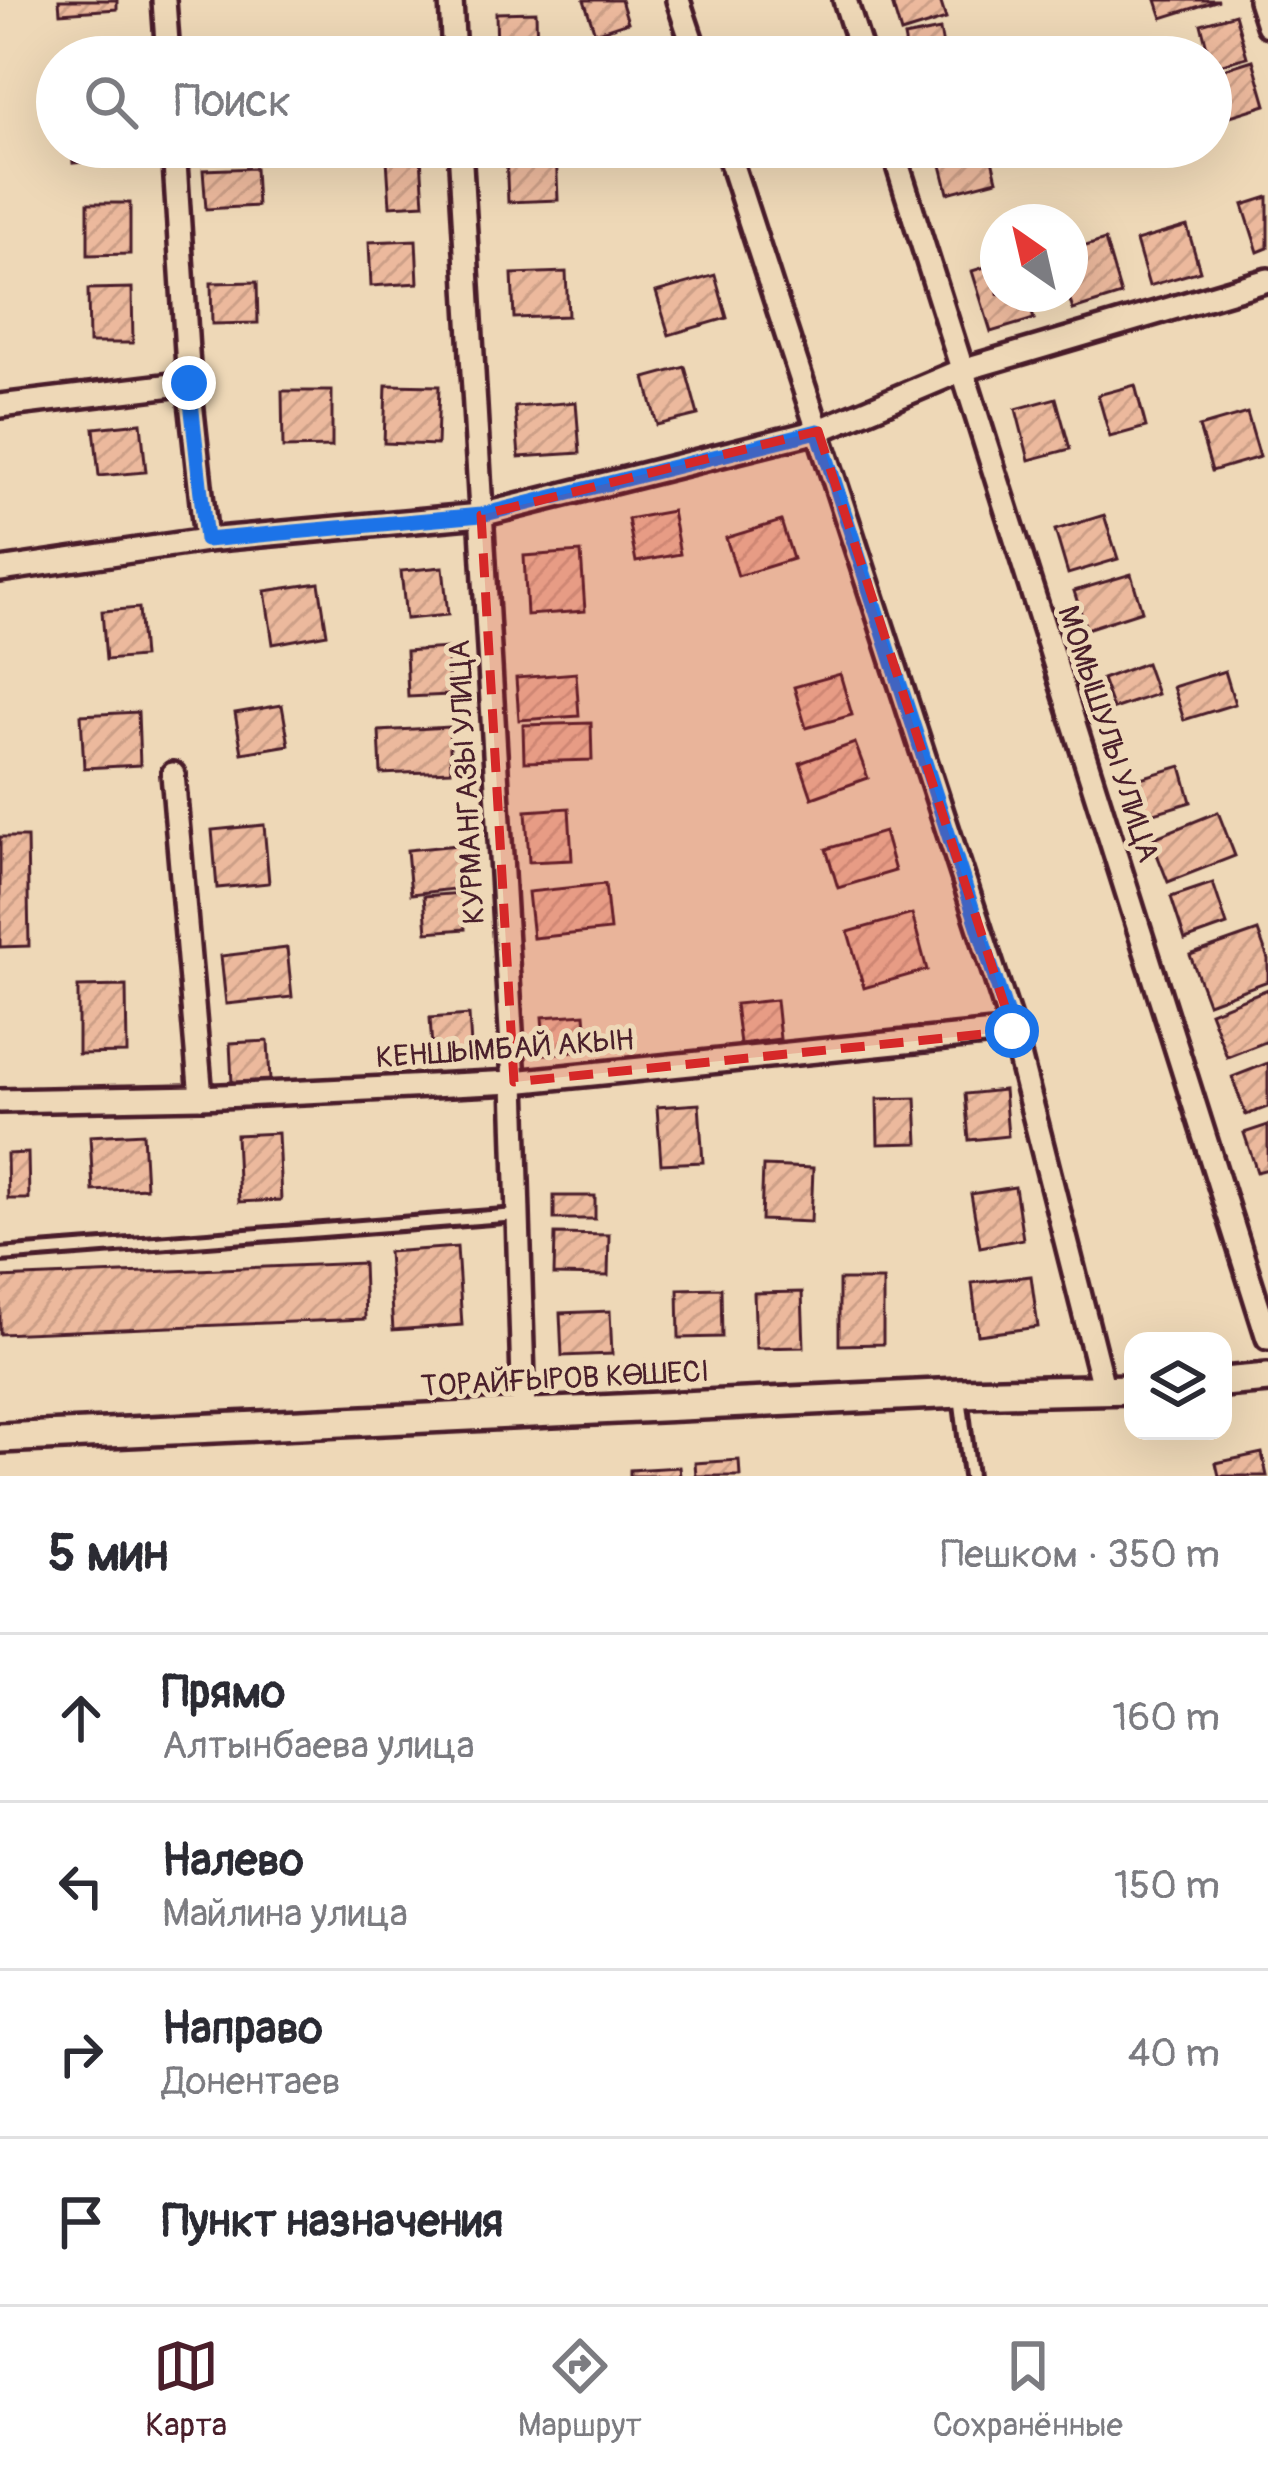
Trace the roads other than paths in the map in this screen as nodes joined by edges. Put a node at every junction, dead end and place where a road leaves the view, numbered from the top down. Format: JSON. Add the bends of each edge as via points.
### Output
{"nodes":[{"id":1,"x":164,"y":0,"type":"edge"},
{"id":2,"x":451,"y":0,"type":"edge"},
{"id":3,"x":678,"y":0,"type":"edge"},
{"id":4,"x":845,"y":0,"type":"edge"},
{"id":5,"x":1260,"y":0,"type":"edge"},
{"id":6,"x":1268,"y":25,"type":"edge"},
{"id":7,"x":167,"y":36,"type":"edge"},
{"id":8,"x":453,"y":36,"type":"edge"},
{"id":9,"x":690,"y":36,"type":"edge"},
{"id":10,"x":856,"y":36,"type":"edge"},
{"id":11,"x":175,"y":168,"type":"edge"},
{"id":12,"x":461,"y":168,"type":"edge"},
{"id":13,"x":733,"y":168,"type":"edge"},
{"id":14,"x":899,"y":168,"type":"edge"},
{"id":15,"x":1268,"y":280,"type":"edge"},
{"id":16,"x":962,"y":370,"type":"junction"},
{"id":17,"x":189,"y":383,"type":"junction"},
{"id":18,"x":0,"y":406,"type":"edge"},
{"id":19,"x":818,"y":431,"type":"junction"},
{"id":20,"x":481,"y":515,"type":"junction"},
{"id":21,"x":206,"y":540,"type":"junction"},
{"id":22,"x":0,"y":570,"type":"edge"},
{"id":23,"x":173,"y":774,"type":"dead end"},
{"id":24,"x":1012,"y":1031,"type":"junction"},
{"id":25,"x":514,"y":1082,"type":"junction"},
{"id":26,"x":201,"y":1097,"type":"junction"},
{"id":27,"x":0,"y":1101,"type":"edge"},
{"id":28,"x":518,"y":1215,"type":"junction"},
{"id":29,"x":0,"y":1256,"type":"edge"},
{"id":30,"x":1268,"y":1338,"type":"edge"},
{"id":31,"x":1268,"y":1378,"type":"edge"},
{"id":32,"x":1232,"y":1381,"type":"edge"},
{"id":33,"x":1124,"y":1390,"type":"edge"},
{"id":34,"x":1104,"y":1391,"type":"junction"},
{"id":35,"x":959,"y":1393,"type":"junction"},
{"id":36,"x":524,"y":1414,"type":"junction"},
{"id":37,"x":0,"y":1438,"type":"edge"},
{"id":38,"x":970,"y":1476,"type":"edge"}],
"edges":[{"from":1,"to":7,"type":"street"},
{"from":2,"to":8,"type":"street"},
{"from":3,"to":9,"type":"street"},
{"from":4,"to":10,"type":"street"},
{"from":5,"to":6,"type":"street"},
{"from":11,"to":17,"type":"street"},
{"from":12,"to":20,"type":"street","name":"КУРМАНГАЗЫ УЛИЦА"},
{"from":13,"to":19,"type":"street"},
{"from":14,"to":16,"type":"street","name":"МОМЫШУЛЫ УЛИЦА"},
{"from":15,"to":16,"type":"street"},
{"from":16,"to":19,"type":"street"},
{"from":16,"to":30,"type":"street","name":"МОМЫШУЛЫ УЛИЦА"},
{"from":17,"to":18,"type":"street"},
{"from":17,"to":21,"type":"street"},
{"from":19,"to":20,"type":"street"},
{"from":19,"to":24,"type":"street"},
{"from":20,"to":21,"type":"street"},
{"from":20,"to":25,"type":"street","name":"КУРМАНГАЗЫ УЛИЦА"},
{"from":21,"to":22,"type":"street"},
{"from":23,"to":26,"type":"street"},
{"from":24,"to":25,"type":"street","name":"КЕНШЫМБАЙ АКЫН"},
{"from":24,"to":34,"type":"street"},
{"from":25,"to":26,"type":"street","name":"КЕНШЫМБАЙ АКЫН"},
{"from":25,"to":28,"type":"street","name":"КУРМАНГАЗЫ УЛИЦА"},
{"from":26,"to":27,"type":"street","name":"КЕНШЫМБАЙ АКЫН"},
{"from":28,"to":29,"type":"lane"},
{"from":28,"to":36,"type":"street","name":"КУРМАНГАЗЫ УЛИЦА"},
{"from":31,"to":32,"type":"street"},
{"from":33,"to":34,"type":"street","name":"ТОРАЙҒЫРОВ КӨШЕСІ"},
{"from":34,"to":35,"type":"street","name":"ТОРАЙҒЫРОВ КӨШЕСІ"},
{"from":35,"to":36,"type":"street","name":"ТОРАЙҒЫРОВ КӨШЕСІ"},
{"from":35,"to":38,"type":"lane"},
{"from":36,"to":37,"type":"street","name":"ТОРАЙҒЫРОВ КӨШЕСІ"}]}
